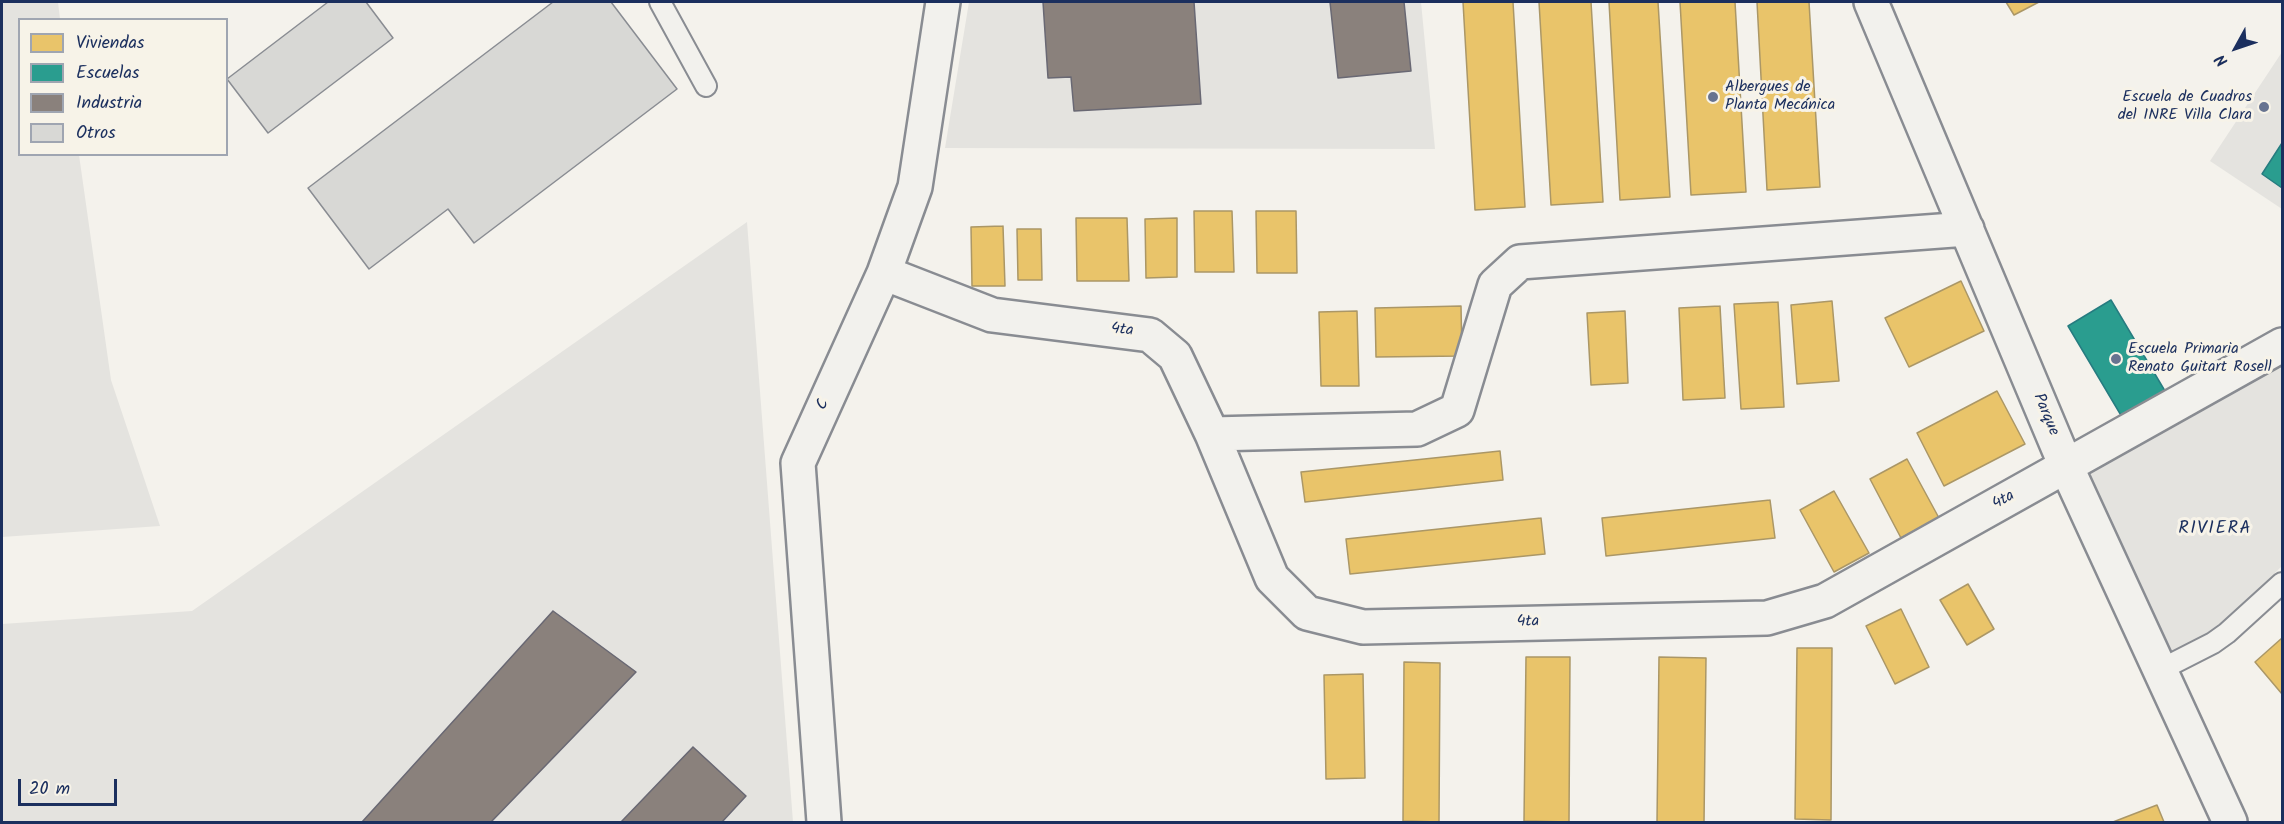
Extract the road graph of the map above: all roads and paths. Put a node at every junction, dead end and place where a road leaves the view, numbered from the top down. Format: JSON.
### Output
{"nodes":[{"id":1,"x":660,"y":2,"type":"edge"},
{"id":2,"x":943,"y":2,"type":"edge"},
{"id":3,"x":1871,"y":2,"type":"edge"},
{"id":4,"x":706,"y":86,"type":"dead end"},
{"id":5,"x":1967,"y":229,"type":"junction"},
{"id":6,"x":884,"y":273,"type":"junction"},
{"id":7,"x":2283,"y":345,"type":"edge"},
{"id":8,"x":1212,"y":434,"type":"junction"},
{"id":9,"x":2066,"y":466,"type":"junction"},
{"id":10,"x":2283,"y":583,"type":"edge"},
{"id":11,"x":2160,"y":670,"type":"junction"},
{"id":12,"x":824,"y":822,"type":"edge"},
{"id":13,"x":2230,"y":822,"type":"edge"}],
"edges":[{"from":1,"to":4,"type":"lane"},
{"from":2,"to":6,"type":"street","name":"C"},
{"from":3,"to":5,"type":"street","name":"Parque"},
{"from":5,"to":8,"type":"street"},
{"from":5,"to":9,"type":"street","name":"Parque"},
{"from":6,"to":8,"type":"street","name":"4ta"},
{"from":6,"to":12,"type":"street","name":"C"},
{"from":7,"to":9,"type":"street","name":"4ta"},
{"from":8,"to":9,"type":"street","name":"4ta"},
{"from":9,"to":11,"type":"street","name":"Parque"},
{"from":10,"to":11,"type":"lane"},
{"from":11,"to":13,"type":"street","name":"Parque"}]}
